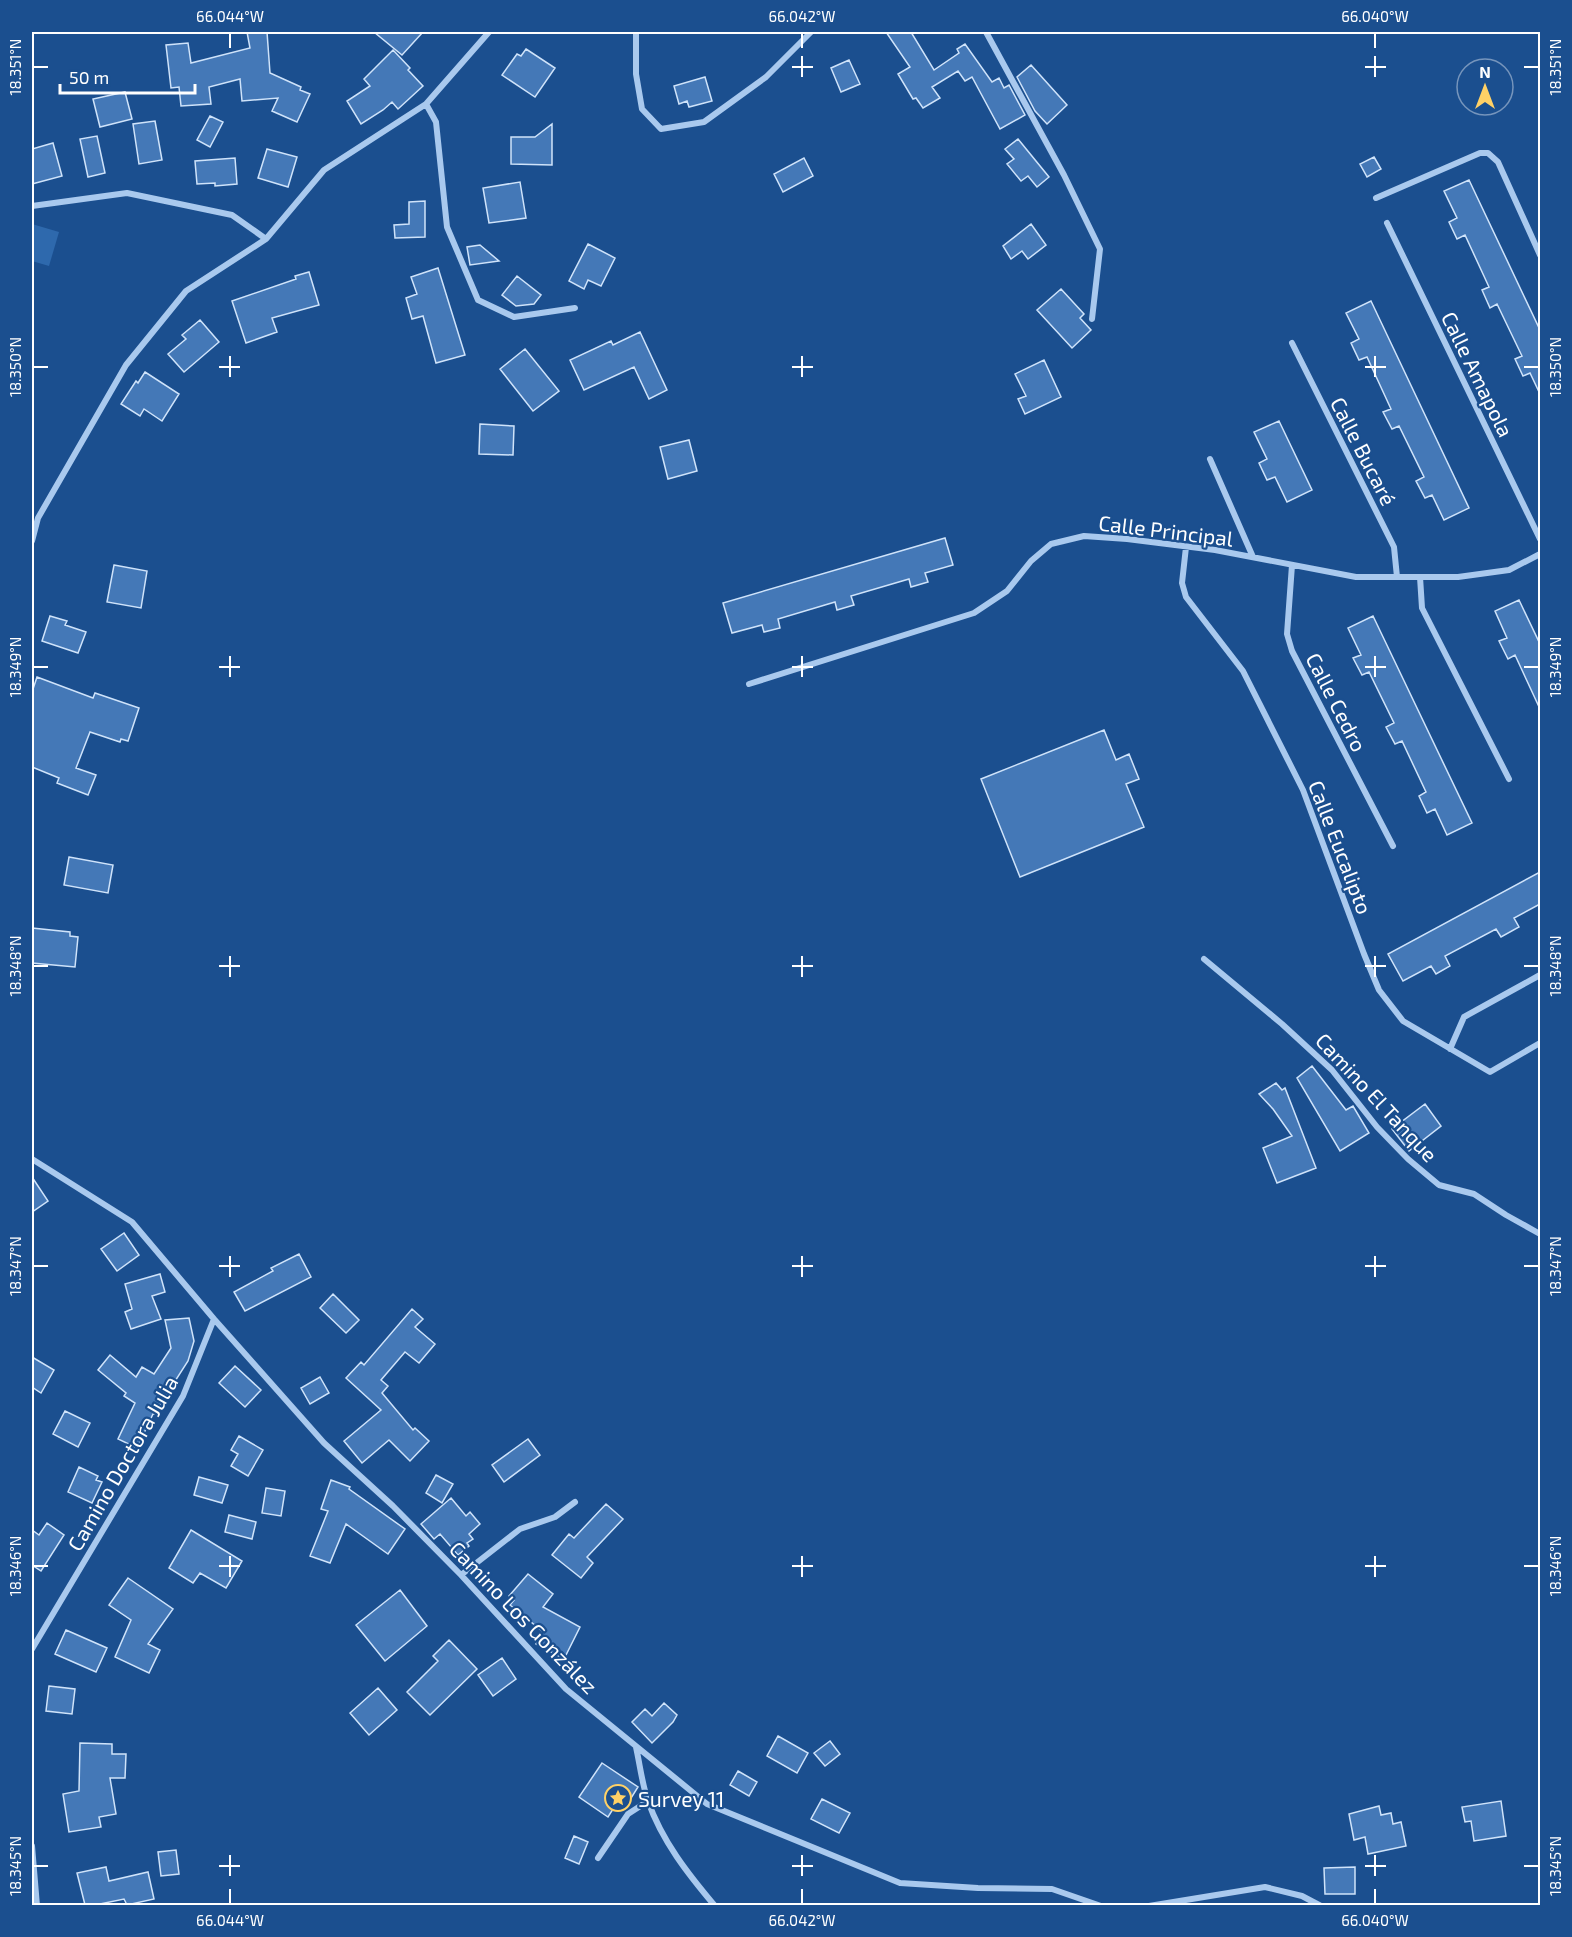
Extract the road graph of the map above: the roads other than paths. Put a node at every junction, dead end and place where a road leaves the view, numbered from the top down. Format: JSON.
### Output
{"nodes":[{"id":1,"x":489,"y":32,"type":"edge"},
{"id":2,"x":636,"y":32,"type":"edge"},
{"id":3,"x":811,"y":32,"type":"edge"},
{"id":4,"x":986,"y":32,"type":"edge"},
{"id":5,"x":426,"y":104,"type":"junction"},
{"id":6,"x":1376,"y":198,"type":"dead end"},
{"id":7,"x":32,"y":206,"type":"edge"},
{"id":8,"x":1387,"y":223,"type":"dead end"},
{"id":9,"x":266,"y":239,"type":"junction"},
{"id":10,"x":1540,"y":255,"type":"edge"},
{"id":11,"x":575,"y":308,"type":"dead end"},
{"id":12,"x":1092,"y":319,"type":"dead end"},
{"id":13,"x":1292,"y":343,"type":"dead end"},
{"id":14,"x":1210,"y":459,"type":"dead end"},
{"id":15,"x":1540,"y":539,"type":"edge"},
{"id":16,"x":32,"y":541,"type":"edge"},
{"id":17,"x":1186,"y":547,"type":"junction"},
{"id":18,"x":1540,"y":554,"type":"edge"},
{"id":19,"x":1253,"y":557,"type":"junction"},
{"id":20,"x":1292,"y":565,"type":"junction"},
{"id":21,"x":1397,"y":577,"type":"junction"},
{"id":22,"x":1419,"y":577,"type":"junction"},
{"id":23,"x":749,"y":684,"type":"dead end"},
{"id":24,"x":1509,"y":779,"type":"dead end"},
{"id":25,"x":1393,"y":846,"type":"dead end"},
{"id":26,"x":1204,"y":959,"type":"dead end"},
{"id":27,"x":1540,"y":975,"type":"edge"},
{"id":28,"x":1540,"y":1043,"type":"edge"},
{"id":29,"x":1450,"y":1049,"type":"junction"},
{"id":30,"x":32,"y":1159,"type":"edge"},
{"id":31,"x":1540,"y":1234,"type":"edge"},
{"id":32,"x":214,"y":1319,"type":"junction"},
{"id":33,"x":575,"y":1502,"type":"dead end"},
{"id":34,"x":461,"y":1575,"type":"junction"},
{"id":35,"x":32,"y":1649,"type":"edge"},
{"id":36,"x":636,"y":1746,"type":"junction"},
{"id":37,"x":648,"y":1801,"type":"junction"},
{"id":38,"x":32,"y":1846,"type":"edge"},
{"id":39,"x":598,"y":1858,"type":"dead end"},
{"id":40,"x":37,"y":1905,"type":"edge"},
{"id":41,"x":715,"y":1905,"type":"edge"},
{"id":42,"x":1101,"y":1905,"type":"edge"},
{"id":43,"x":1149,"y":1905,"type":"edge"},
{"id":44,"x":1321,"y":1905,"type":"edge"}],
"edges":[{"from":1,"to":5,"type":"street"},
{"from":2,"to":3,"type":"street"},
{"from":4,"to":12,"type":"street"},
{"from":5,"to":9,"type":"street"},
{"from":5,"to":11,"type":"street"},
{"from":6,"to":10,"type":"street"},
{"from":7,"to":9,"type":"street"},
{"from":8,"to":15,"type":"street","name":"Calle Amapola"},
{"from":9,"to":16,"type":"street"},
{"from":13,"to":21,"type":"street","name":"Calle Bucaré"},
{"from":14,"to":19,"type":"street"},
{"from":17,"to":19,"type":"street","name":"Calle Principal"},
{"from":17,"to":23,"type":"street","name":"Calle Principal"},
{"from":17,"to":29,"type":"street","name":"Calle Eucalipto"},
{"from":18,"to":22,"type":"street","name":"Calle Principal"},
{"from":19,"to":20,"type":"street","name":"Calle Principal"},
{"from":20,"to":21,"type":"street","name":"Calle Principal"},
{"from":20,"to":25,"type":"street","name":"Calle Cedro"},
{"from":21,"to":22,"type":"street","name":"Calle Principal"},
{"from":22,"to":24,"type":"street"},
{"from":26,"to":31,"type":"street","name":"Camino El Tanque"},
{"from":27,"to":29,"type":"street"},
{"from":28,"to":29,"type":"street","name":"Calle Eucalipto"},
{"from":30,"to":32,"type":"street","name":"Camino Los González"},
{"from":32,"to":34,"type":"street","name":"Camino Los González"},
{"from":32,"to":35,"type":"street","name":"Camino Doctora Julia"},
{"from":33,"to":34,"type":"street"},
{"from":34,"to":36,"type":"street","name":"Camino Los González"},
{"from":36,"to":37,"type":"street"},
{"from":36,"to":42,"type":"street","name":"Camino Los González"},
{"from":37,"to":39,"type":"street"},
{"from":37,"to":41,"type":"street"},
{"from":38,"to":40,"type":"street"},
{"from":43,"to":44,"type":"street"}]}
